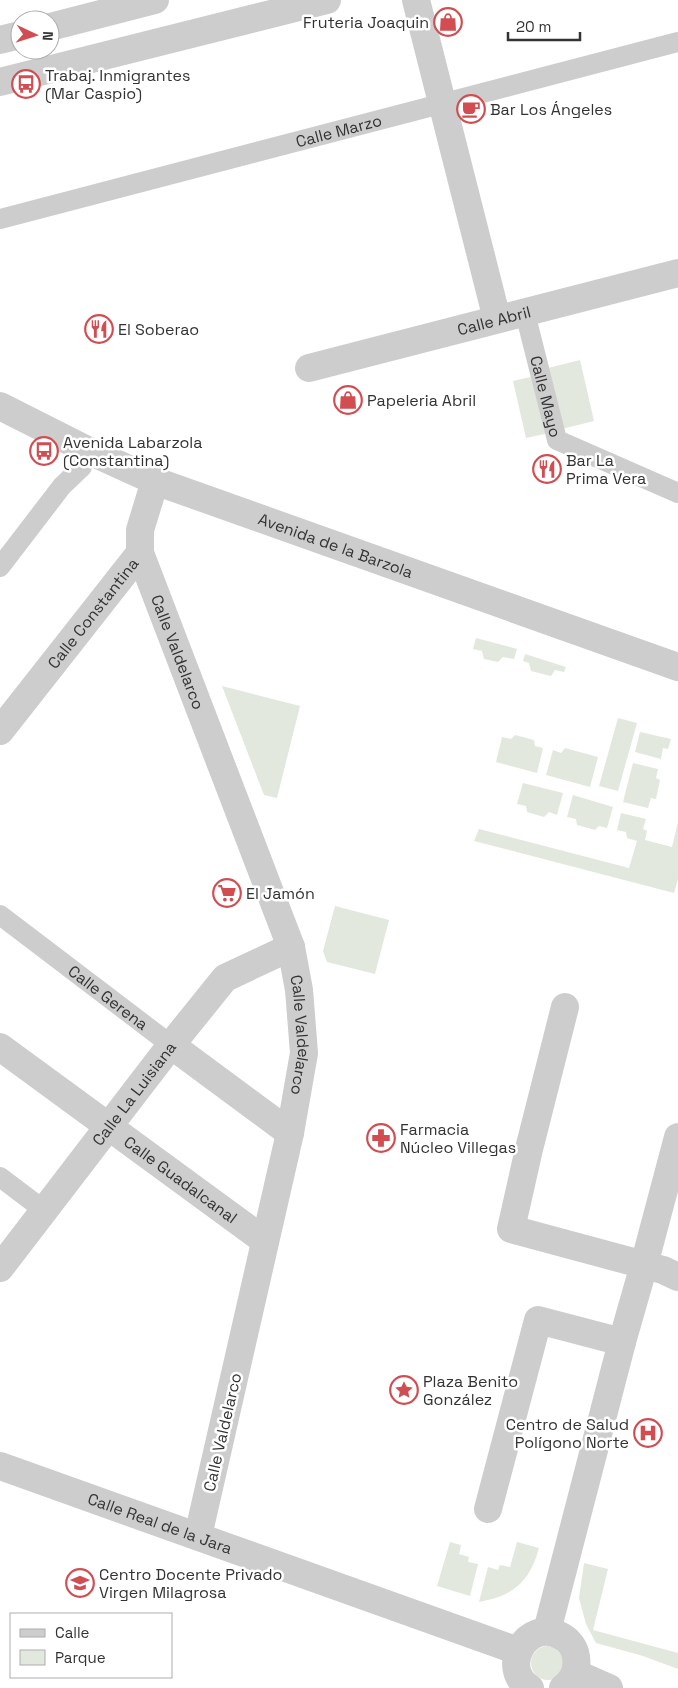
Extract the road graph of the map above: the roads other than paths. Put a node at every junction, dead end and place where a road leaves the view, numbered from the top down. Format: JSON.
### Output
{"nodes":[{"id":1,"x":155,"y":0,"type":"edge"},
{"id":2,"x":327,"y":0,"type":"edge"},
{"id":3,"x":416,"y":0,"type":"edge"},
{"id":4,"x":261,"y":8,"type":"edge"},
{"id":5,"x":60,"y":24,"type":"edge"},
{"id":6,"x":678,"y":42,"type":"edge"},
{"id":7,"x":0,"y":82,"type":"edge"},
{"id":8,"x":442,"y":104,"type":"junction"},
{"id":9,"x":0,"y":219,"type":"edge"},
{"id":10,"x":678,"y":273,"type":"edge"},
{"id":11,"x":525,"y":313,"type":"junction"},
{"id":12,"x":497,"y":319,"type":"junction"},
{"id":13,"x":309,"y":368,"type":"dead end"},
{"id":14,"x":0,"y":406,"type":"edge"},
{"id":15,"x":82,"y":467,"type":"dead end"},
{"id":16,"x":155,"y":481,"type":"junction"},
{"id":17,"x":678,"y":493,"type":"edge"},
{"id":18,"x":140,"y":553,"type":"junction"},
{"id":19,"x":0,"y":567,"type":"edge"},
{"id":20,"x":678,"y":667,"type":"edge"},
{"id":21,"x":0,"y":731,"type":"edge"},
{"id":22,"x":0,"y":915,"type":"edge"},
{"id":23,"x":291,"y":947,"type":"junction"},
{"id":24,"x":565,"y":1007,"type":"dead end"},
{"id":25,"x":171,"y":1045,"type":"junction"},
{"id":26,"x":0,"y":1047,"type":"edge"},
{"id":27,"x":108,"y":1127,"type":"junction"},
{"id":28,"x":290,"y":1133,"type":"junction"},
{"id":29,"x":678,"y":1137,"type":"edge"},
{"id":30,"x":0,"y":1177,"type":"edge"},
{"id":31,"x":45,"y":1211,"type":"junction"},
{"id":32,"x":265,"y":1241,"type":"junction"},
{"id":33,"x":0,"y":1268,"type":"edge"},
{"id":34,"x":662,"y":1270,"type":"edge"},
{"id":35,"x":622,"y":1342,"type":"junction"},
{"id":36,"x":0,"y":1466,"type":"edge"},
{"id":37,"x":488,"y":1509,"type":"dead end"},
{"id":38,"x":198,"y":1536,"type":"junction"},
{"id":39,"x":547,"y":1631,"type":"junction"},
{"id":40,"x":518,"y":1651,"type":"junction"},
{"id":41,"x":569,"y":1681,"type":"edge"},
{"id":42,"x":530,"y":1688,"type":"edge"},
{"id":43,"x":609,"y":1688,"type":"edge"}],
"edges":[{"from":1,"to":5,"type":"street"},
{"from":2,"to":4,"type":"street"},
{"from":3,"to":8,"type":"street"},
{"from":4,"to":7,"type":"street"},
{"from":6,"to":8,"type":"street","name":"Calle Marzo"},
{"from":8,"to":9,"type":"street","name":"Calle Marzo"},
{"from":8,"to":12,"type":"street"},
{"from":10,"to":11,"type":"street","name":"Calle Abril"},
{"from":11,"to":12,"type":"street","name":"Calle Abril"},
{"from":11,"to":17,"type":"street","name":"Calle Mayo"},
{"from":12,"to":13,"type":"street","name":"Calle Abril"},
{"from":14,"to":16,"type":"street","name":"Avenida de la Barzola"},
{"from":15,"to":19,"type":"street"},
{"from":16,"to":18,"type":"street","name":"Calle Constantina"},
{"from":16,"to":20,"type":"street","name":"Avenida de la Barzola"},
{"from":18,"to":21,"type":"street","name":"Calle Constantina"},
{"from":18,"to":23,"type":"street","name":"Calle Valdelarco"},
{"from":22,"to":25,"type":"street","name":"Calle Gerena"},
{"from":23,"to":25,"type":"street","name":"Calle La Luisiana"},
{"from":23,"to":28,"type":"street","name":"Calle Valdelarco"},
{"from":24,"to":34,"type":"street"},
{"from":25,"to":27,"type":"street","name":"Calle La Luisiana"},
{"from":25,"to":28,"type":"street","name":"Calle Gerena"},
{"from":26,"to":27,"type":"street","name":"Calle Guadalcanal"},
{"from":27,"to":31,"type":"street","name":"Calle La Luisiana"},
{"from":27,"to":32,"type":"street","name":"Calle Guadalcanal"},
{"from":28,"to":32,"type":"street","name":"Calle Valdelarco"},
{"from":29,"to":34,"type":"street"},
{"from":30,"to":31,"type":"street"},
{"from":31,"to":33,"type":"street","name":"Calle La Luisiana"},
{"from":32,"to":38,"type":"street","name":"Calle Valdelarco"},
{"from":34,"to":35,"type":"street"},
{"from":35,"to":37,"type":"street"},
{"from":35,"to":39,"type":"street"},
{"from":36,"to":38,"type":"street","name":"Calle Real de la Jara"},
{"from":38,"to":40,"type":"street","name":"Calle Real de la Jara"},
{"from":39,"to":40,"type":"street"},
{"from":39,"to":41,"type":"street"},
{"from":40,"to":42,"type":"street"},
{"from":41,"to":43,"type":"street"}]}
